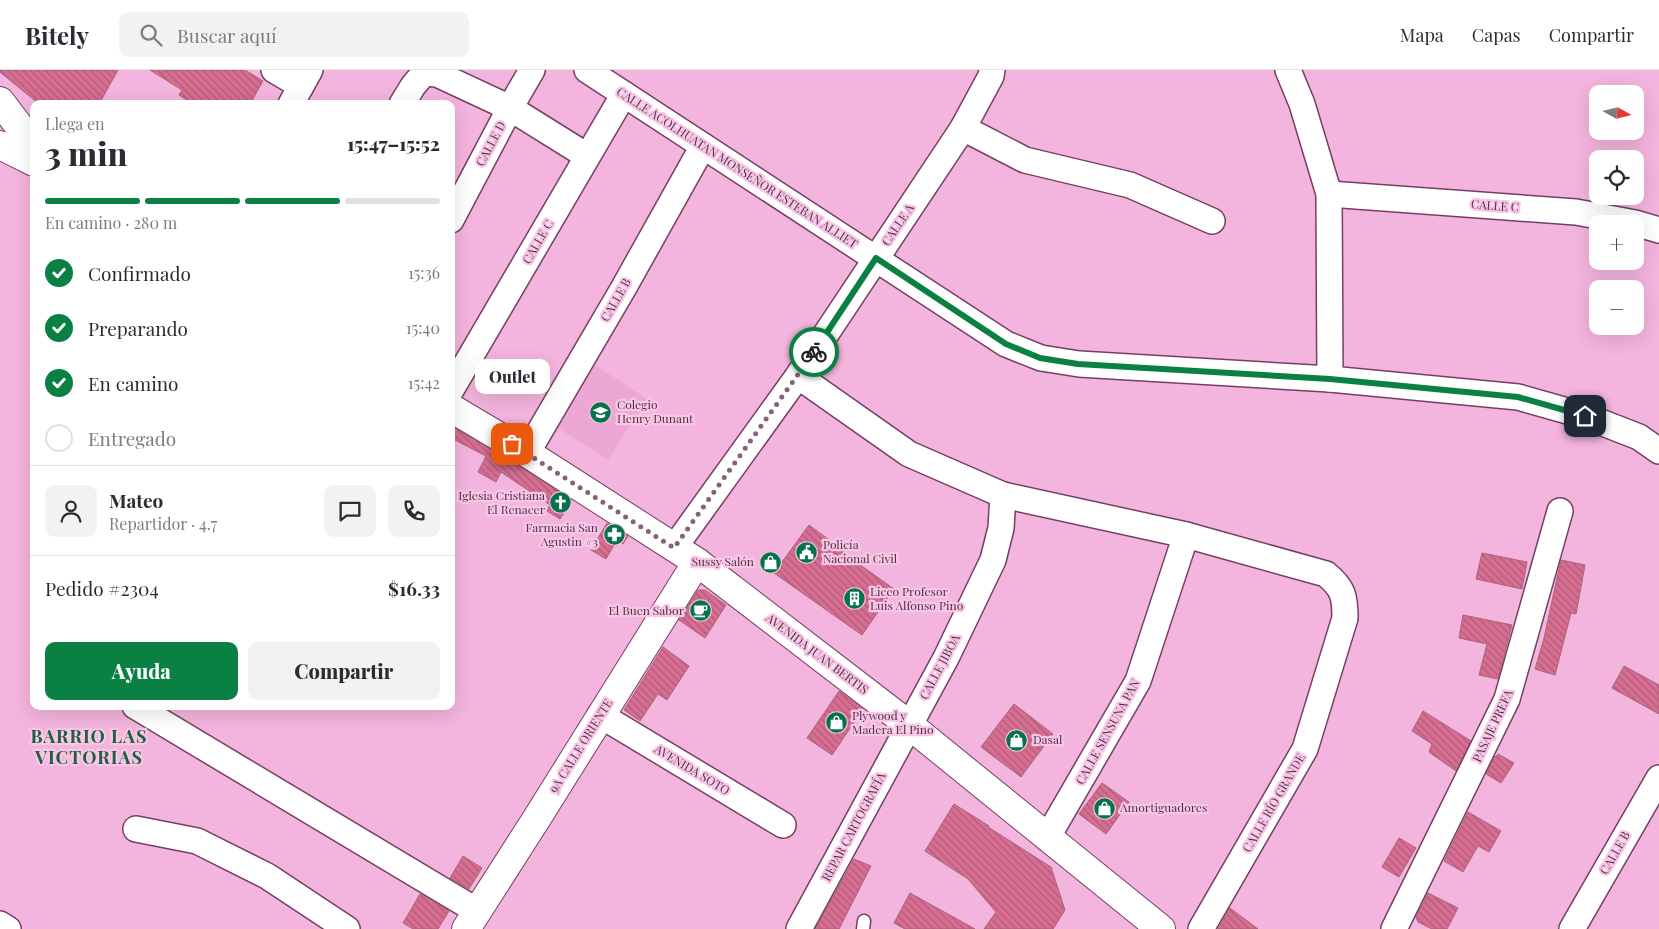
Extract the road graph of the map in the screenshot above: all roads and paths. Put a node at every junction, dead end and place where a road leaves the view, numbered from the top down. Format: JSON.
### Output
{"nodes":[{"id":1,"x":274,"y":70,"type":"edge"},
{"id":2,"x":532,"y":70,"type":"edge"},
{"id":3,"x":587,"y":70,"type":"edge"},
{"id":4,"x":992,"y":70,"type":"edge"},
{"id":5,"x":1288,"y":70,"type":"edge"},
{"id":6,"x":301,"y":87,"type":"edge"},
{"id":7,"x":624,"y":94,"type":"junction"},
{"id":8,"x":404,"y":100,"type":"edge"},
{"id":9,"x":0,"y":101,"type":"edge"},
{"id":10,"x":510,"y":108,"type":"junction"},
{"id":11,"x":963,"y":128,"type":"junction"},
{"id":12,"x":0,"y":129,"type":"edge"},
{"id":13,"x":30,"y":141,"type":"edge"},
{"id":14,"x":0,"y":145,"type":"edge"},
{"id":15,"x":703,"y":146,"type":"junction"},
{"id":16,"x":30,"y":153,"type":"edge"},
{"id":17,"x":587,"y":156,"type":"junction"},
{"id":18,"x":30,"y":160,"type":"edge"},
{"id":19,"x":1329,"y":194,"type":"junction"},
{"id":20,"x":455,"y":212,"type":"edge"},
{"id":21,"x":1212,"y":221,"type":"dead end"},
{"id":22,"x":1659,"y":230,"type":"edge"},
{"id":23,"x":876,"y":258,"type":"junction"},
{"id":24,"x":798,"y":376,"type":"junction"},
{"id":25,"x":1330,"y":379,"type":"junction"},
{"id":26,"x":455,"y":383,"type":"edge"},
{"id":27,"x":455,"y":410,"type":"edge"},
{"id":28,"x":1659,"y":451,"type":"edge"},
{"id":29,"x":527,"y":453,"type":"junction"},
{"id":30,"x":1003,"y":495,"type":"junction"},
{"id":31,"x":1560,"y":510,"type":"dead end"},
{"id":32,"x":1186,"y":535,"type":"junction"},
{"id":33,"x":674,"y":548,"type":"junction"},
{"id":34,"x":697,"y":562,"type":"junction"},
{"id":35,"x":141,"y":710,"type":"edge"},
{"id":36,"x":600,"y":715,"type":"junction"},
{"id":37,"x":908,"y":724,"type":"junction"},
{"id":38,"x":1659,"y":778,"type":"edge"},
{"id":39,"x":783,"y":825,"type":"dead end"},
{"id":40,"x":136,"y":829,"type":"dead end"},
{"id":41,"x":1047,"y":838,"type":"junction"},
{"id":42,"x":471,"y":920,"type":"edge"},
{"id":43,"x":0,"y":924,"type":"edge"},
{"id":44,"x":8,"y":929,"type":"edge"},
{"id":45,"x":347,"y":929,"type":"edge"},
{"id":46,"x":799,"y":929,"type":"edge"},
{"id":47,"x":1161,"y":929,"type":"edge"},
{"id":48,"x":1201,"y":929,"type":"edge"},
{"id":49,"x":1394,"y":929,"type":"edge"},
{"id":50,"x":1572,"y":929,"type":"edge"}],
"edges":[{"from":1,"to":6,"type":"street"},
{"from":2,"to":10,"type":"street","name":"CALLE D"},
{"from":3,"to":7,"type":"street","name":"CALLE ACOLHUATAN MONSEÑOR ESTEBAN ALLIET"},
{"from":4,"to":11,"type":"street","name":"CALLE A"},
{"from":5,"to":19,"type":"street"},
{"from":7,"to":15,"type":"street","name":"CALLE ACOLHUATAN MONSEÑOR ESTEBAN ALLIET"},
{"from":7,"to":17,"type":"street","name":"CALLE C"},
{"from":8,"to":10,"type":"street"},
{"from":9,"to":13,"type":"main road"},
{"from":10,"to":17,"type":"street"},
{"from":10,"to":20,"type":"street","name":"CALLE D"},
{"from":11,"to":21,"type":"street"},
{"from":11,"to":23,"type":"street","name":"CALLE A"},
{"from":12,"to":16,"type":"main road"},
{"from":14,"to":18,"type":"main road"},
{"from":15,"to":23,"type":"street","name":"CALLE ACOLHUATAN MONSEÑOR ESTEBAN ALLIET"},
{"from":15,"to":29,"type":"street","name":"CALLE B"},
{"from":17,"to":26,"type":"street","name":"CALLE C"},
{"from":19,"to":22,"type":"street","name":"CALLE C"},
{"from":19,"to":25,"type":"street"},
{"from":23,"to":24,"type":"street","name":"CALLE A"},
{"from":23,"to":25,"type":"street","name":"CALLE ACOLHUATAN MONSEÑOR ESTEBAN ALLIET"},
{"from":24,"to":30,"type":"street"},
{"from":24,"to":33,"type":"street","name":"CALLE A"},
{"from":25,"to":28,"type":"street","name":"CALLE ACOLHUATAN MONSEÑOR ESTEBAN ALLIET"},
{"from":27,"to":29,"type":"main road","name":"AVENIDA JUAN BERTIS"},
{"from":29,"to":33,"type":"main road","name":"AVENIDA JUAN BERTIS"},
{"from":30,"to":32,"type":"street"},
{"from":30,"to":37,"type":"street","name":"CALLE JIBOA"},
{"from":31,"to":49,"type":"street","name":"PASAJE PREFA"},
{"from":32,"to":41,"type":"street","name":"CALLE SENSUNA PAN"},
{"from":32,"to":48,"type":"street","name":"CALLE RÍO GRANDE"},
{"from":33,"to":34,"type":"main road","name":"AVENIDA JUAN BERTIS"},
{"from":34,"to":36,"type":"main road","name":"9A CALLE ORIENTE"},
{"from":34,"to":37,"type":"main road","name":"AVENIDA JUAN BERTIS"},
{"from":35,"to":42,"type":"street"},
{"from":36,"to":39,"type":"street","name":"AVENIDA SOTO"},
{"from":36,"to":42,"type":"main road","name":"9A CALLE ORIENTE"},
{"from":37,"to":41,"type":"main road","name":"AVENIDA JUAN BERTIS"},
{"from":37,"to":46,"type":"street","name":"REPAR CARTOGRAFÍA"},
{"from":38,"to":50,"type":"street","name":"CALLE B"},
{"from":40,"to":45,"type":"street"},
{"from":41,"to":47,"type":"main road","name":"AVENIDA JUAN BERTIS"},
{"from":43,"to":44,"type":"street"}]}
